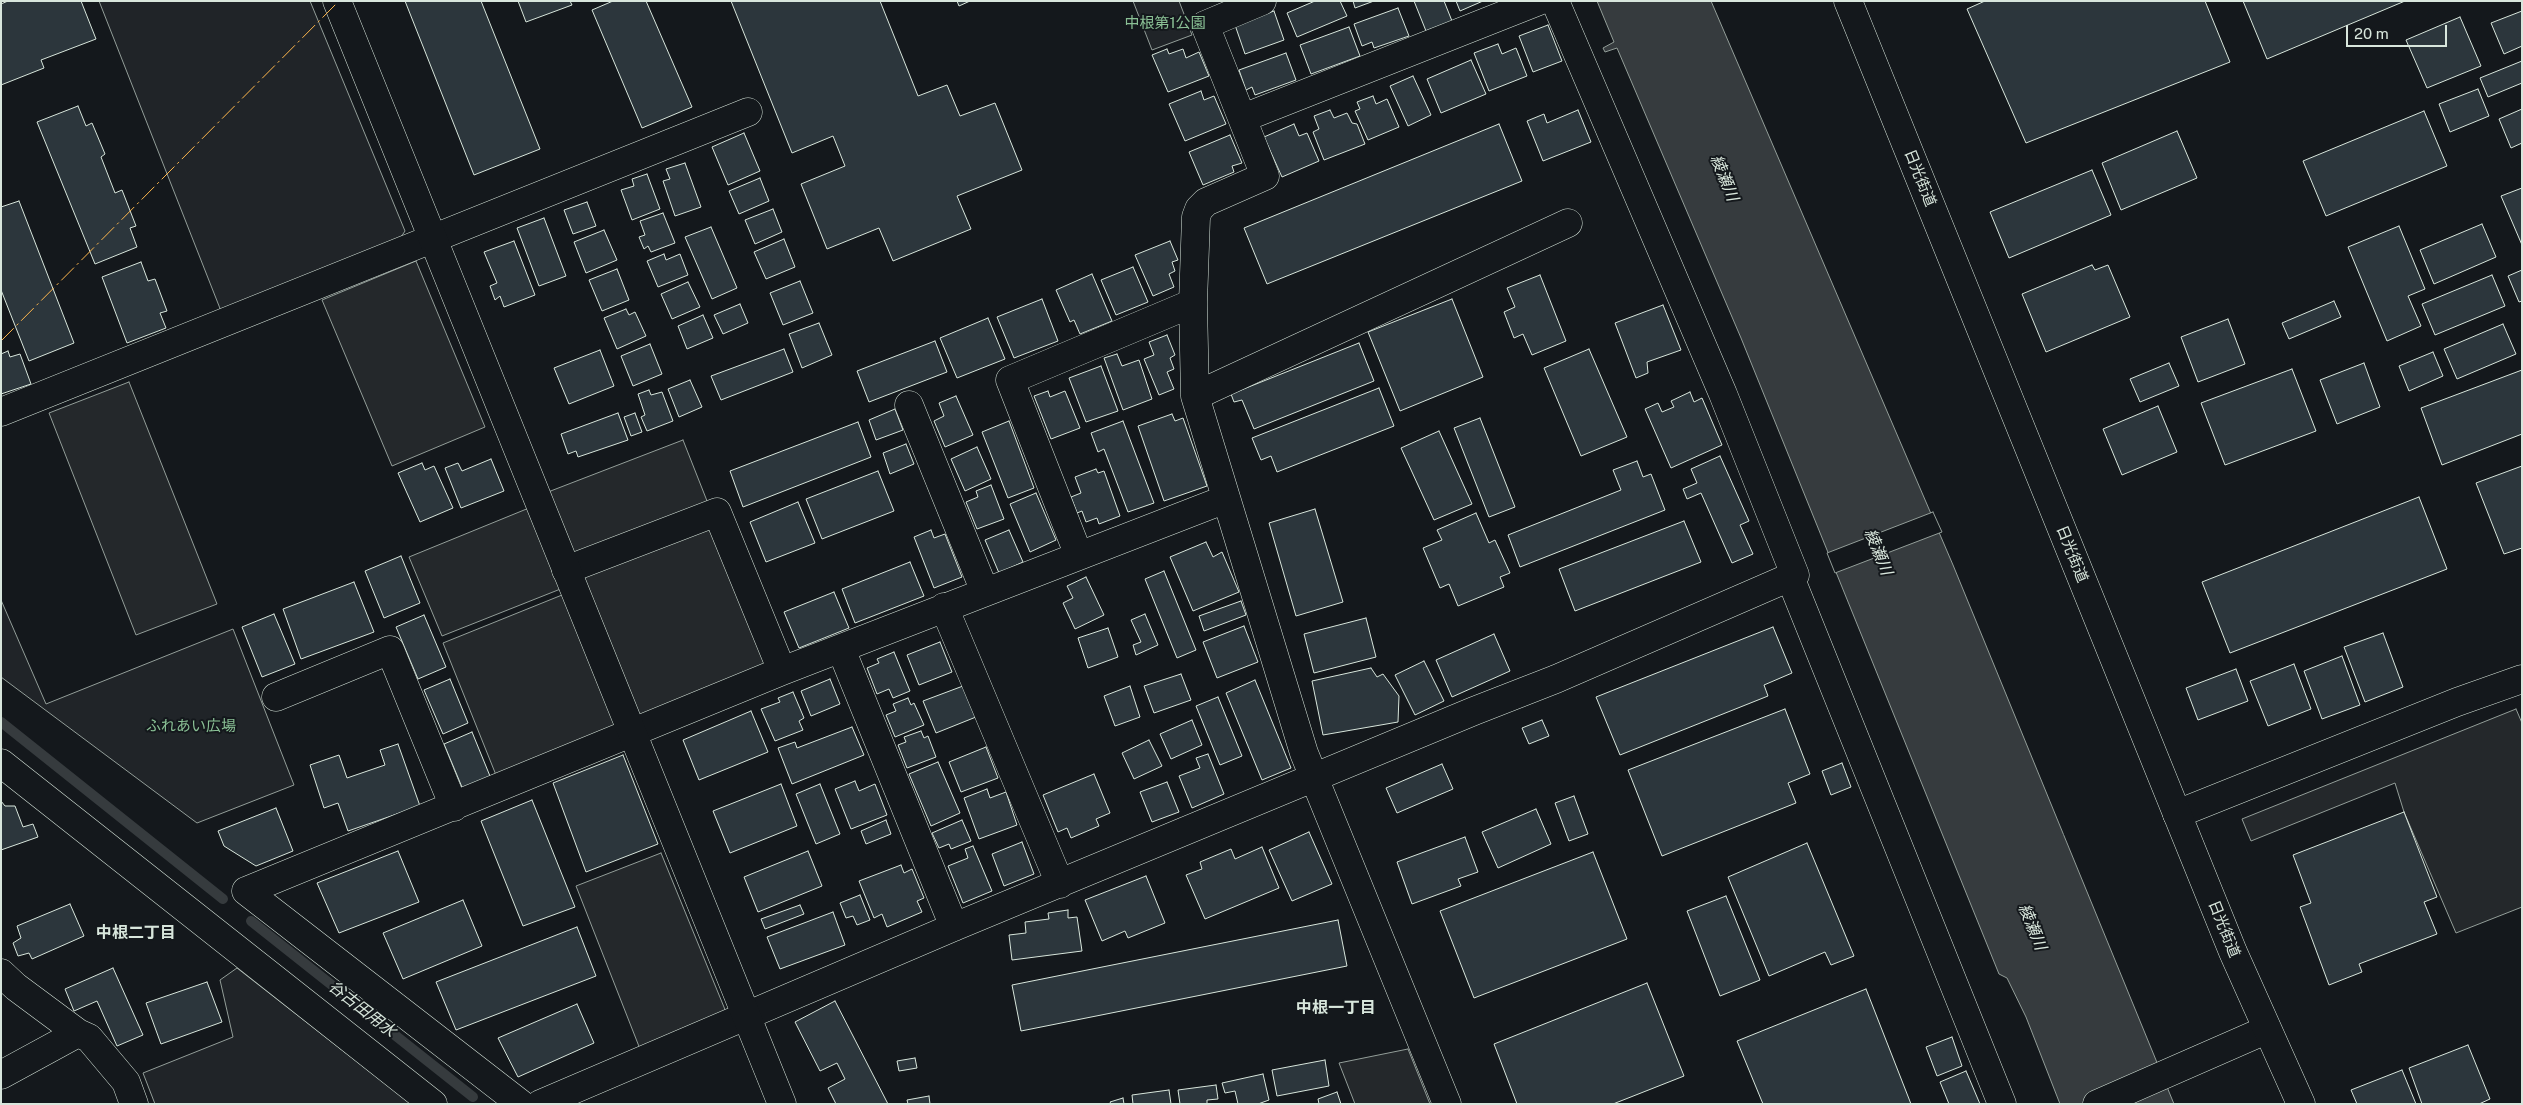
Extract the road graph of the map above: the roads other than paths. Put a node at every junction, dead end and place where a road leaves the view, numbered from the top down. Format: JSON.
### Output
{"nodes":[{"id":1,"x":337,"y":1,"type":"edge"},
{"id":2,"x":1262,"y":1,"type":"edge"},
{"id":3,"x":1539,"y":1,"type":"edge"},
{"id":4,"x":1556,"y":1,"type":"edge"},
{"id":5,"x":1848,"y":1,"type":"edge"},
{"id":6,"x":748,"y":112,"type":"dead end"},
{"id":7,"x":1243,"y":118,"type":"junction"},
{"id":8,"x":1568,"y":223,"type":"dead end"},
{"id":9,"x":432,"y":239,"type":"junction"},
{"id":10,"x":1192,"y":303,"type":"junction"},
{"id":11,"x":1195,"y":396,"type":"junction"},
{"id":12,"x":909,"y":405,"type":"dead end"},
{"id":13,"x":1,"y":412,"type":"edge"},
{"id":14,"x":1226,"y":499,"type":"junction"},
{"id":15,"x":1079,"y":556,"type":"junction"},
{"id":16,"x":566,"y":570,"type":"junction"},
{"id":17,"x":1790,"y":577,"type":"junction"},
{"id":18,"x":985,"y":592,"type":"junction"},
{"id":19,"x":944,"y":608,"type":"junction"},
{"id":20,"x":842,"y":649,"type":"junction"},
{"id":21,"x":782,"y":672,"type":"junction"},
{"id":22,"x":2522,"y":679,"type":"edge"},
{"id":23,"x":276,"y":698,"type":"dead end"},
{"id":24,"x":632,"y":734,"type":"junction"},
{"id":25,"x":1,"y":763,"type":"edge"},
{"id":26,"x":1314,"y":777,"type":"junction"},
{"id":27,"x":454,"y":806,"type":"junction"},
{"id":28,"x":2177,"y":814,"type":"junction"},
{"id":29,"x":1060,"y":884,"type":"junction"},
{"id":30,"x":954,"y":927,"type":"junction"},
{"id":31,"x":1,"y":972,"type":"edge"},
{"id":32,"x":747,"y":1017,"type":"junction"},
{"id":33,"x":2266,"y":1030,"type":"junction"},
{"id":34,"x":78,"y":1033,"type":"junction"},
{"id":35,"x":1,"y":1075,"type":"edge"},
{"id":36,"x":134,"y":1104,"type":"edge"},
{"id":37,"x":433,"y":1104,"type":"edge"},
{"id":38,"x":521,"y":1104,"type":"edge"},
{"id":39,"x":540,"y":1104,"type":"edge"},
{"id":40,"x":782,"y":1104,"type":"edge"},
{"id":41,"x":1447,"y":1104,"type":"edge"},
{"id":42,"x":2002,"y":1104,"type":"edge"},
{"id":43,"x":2097,"y":1104,"type":"edge"},
{"id":44,"x":2300,"y":1104,"type":"edge"}],
"edges":[{"from":1,"to":9,"type":"street"},
{"from":2,"to":7,"type":"street"},
{"from":3,"to":7,"type":"street"},
{"from":4,"to":17,"type":"street"},
{"from":5,"to":28,"type":"street","name":"日光街道"},
{"from":6,"to":9,"type":"street"},
{"from":7,"to":10,"type":"street"},
{"from":8,"to":11,"type":"street"},
{"from":9,"to":13,"type":"street"},
{"from":9,"to":16,"type":"street"},
{"from":10,"to":11,"type":"street"},
{"from":10,"to":15,"type":"street"},
{"from":11,"to":14,"type":"street"},
{"from":12,"to":18,"type":"street"},
{"from":14,"to":15,"type":"street"},
{"from":14,"to":26,"type":"street"},
{"from":15,"to":18,"type":"street"},
{"from":16,"to":21,"type":"street"},
{"from":16,"to":24,"type":"street"},
{"from":17,"to":26,"type":"street"},
{"from":17,"to":42,"type":"street"},
{"from":18,"to":19,"type":"street"},
{"from":19,"to":20,"type":"street"},
{"from":19,"to":29,"type":"street"},
{"from":20,"to":21,"type":"street"},
{"from":20,"to":30,"type":"street"},
{"from":21,"to":24,"type":"street"},
{"from":22,"to":28,"type":"street"},
{"from":23,"to":27,"type":"street"},
{"from":24,"to":27,"type":"street"},
{"from":24,"to":32,"type":"street"},
{"from":25,"to":37,"type":"street"},
{"from":26,"to":29,"type":"street"},
{"from":26,"to":41,"type":"street"},
{"from":27,"to":38,"type":"street"},
{"from":28,"to":33,"type":"street","name":"日光街道"},
{"from":29,"to":30,"type":"street"},
{"from":30,"to":32,"type":"street"},
{"from":31,"to":34,"type":"street"},
{"from":32,"to":39,"type":"street"},
{"from":32,"to":40,"type":"street"},
{"from":33,"to":43,"type":"street"},
{"from":33,"to":44,"type":"street","name":"日光街道"},
{"from":34,"to":35,"type":"street"},
{"from":34,"to":36,"type":"street"}]}
